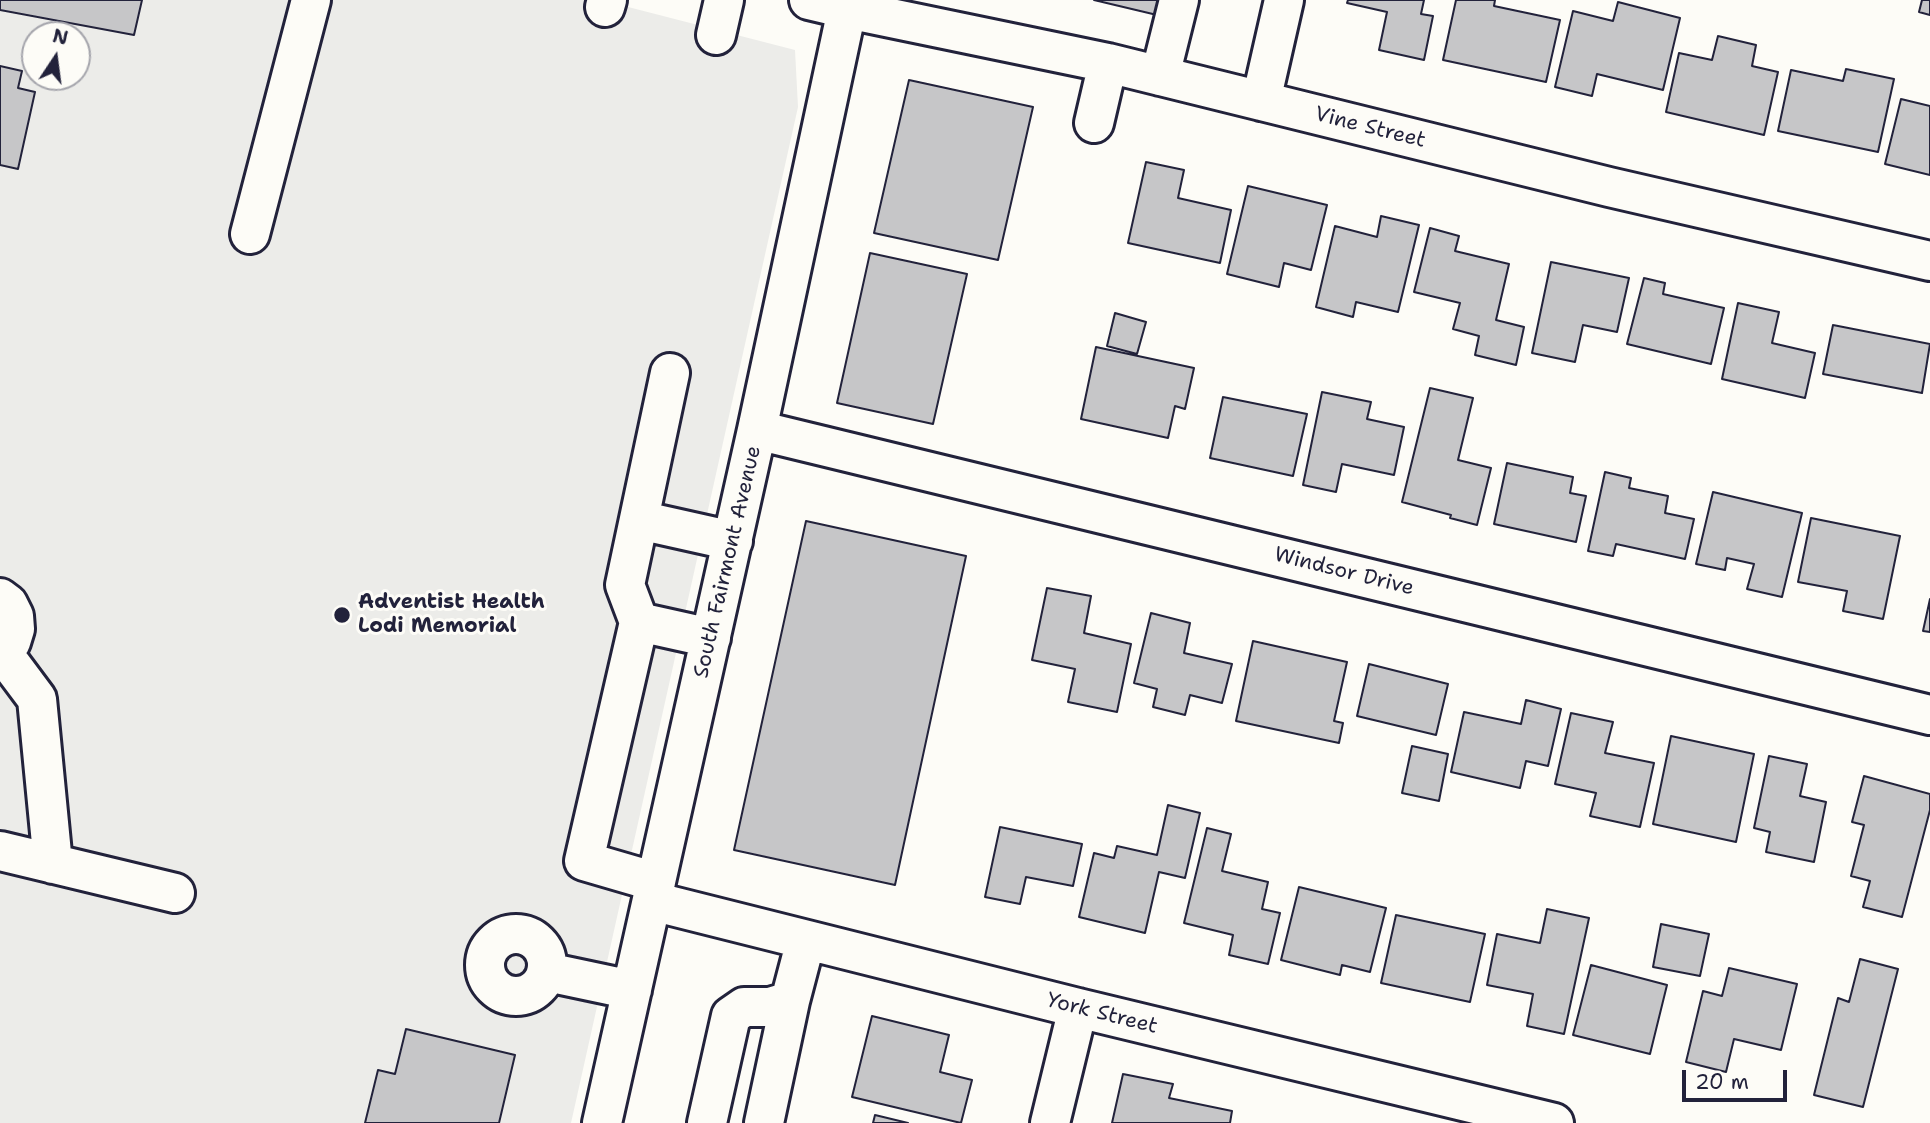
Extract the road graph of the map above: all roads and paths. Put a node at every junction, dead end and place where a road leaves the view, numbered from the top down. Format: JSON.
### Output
{"nodes":[{"id":1,"x":311,"y":0,"type":"edge"},
{"id":2,"x":809,"y":0,"type":"edge"},
{"id":3,"x":1179,"y":0,"type":"edge"},
{"id":4,"x":1284,"y":0,"type":"edge"},
{"id":5,"x":848,"y":5,"type":"edge"},
{"id":6,"x":1108,"y":63,"type":"junction"},
{"id":7,"x":1160,"y":76,"type":"junction"},
{"id":8,"x":1261,"y":101,"type":"junction"},
{"id":9,"x":1094,"y":123,"type":"dead end"},
{"id":10,"x":250,"y":234,"type":"dead end"},
{"id":11,"x":1930,"y":261,"type":"edge"},
{"id":12,"x":670,"y":373,"type":"dead end"},
{"id":13,"x":757,"y":430,"type":"junction"},
{"id":14,"x":639,"y":520,"type":"junction"},
{"id":15,"x":733,"y":541,"type":"junction"},
{"id":16,"x":0,"y":598,"type":"edge"},
{"id":17,"x":639,"y":622,"type":"junction"},
{"id":18,"x":711,"y":638,"type":"junction"},
{"id":19,"x":1,"y":652,"type":"edge"},
{"id":20,"x":1930,"y":715,"type":"edge"},
{"id":21,"x":0,"y":851,"type":"edge"},
{"id":22,"x":53,"y":864,"type":"junction"},
{"id":23,"x":654,"y":892,"type":"junction"},
{"id":24,"x":176,"y":893,"type":"dead end"},
{"id":25,"x":806,"y":940,"type":"junction"},
{"id":26,"x":473,"y":956,"type":"dead end"},
{"id":27,"x":632,"y":990,"type":"junction"},
{"id":28,"x":790,"y":1001,"type":"junction"},
{"id":29,"x":1078,"y":1008,"type":"junction"},
{"id":30,"x":602,"y":1123,"type":"edge"},
{"id":31,"x":707,"y":1123,"type":"edge"},
{"id":32,"x":764,"y":1123,"type":"edge"},
{"id":33,"x":1050,"y":1123,"type":"edge"},
{"id":34,"x":1554,"y":1123,"type":"edge"}],
"edges":[{"from":1,"to":10,"type":"street"},
{"from":2,"to":5,"type":"street","name":"Vine Street"},
{"from":3,"to":7,"type":"street"},
{"from":4,"to":8,"type":"street"},
{"from":5,"to":6,"type":"street","name":"Vine Street"},
{"from":5,"to":13,"type":"street","name":"South Fairmont Avenue"},
{"from":6,"to":7,"type":"street","name":"Vine Street"},
{"from":6,"to":9,"type":"street"},
{"from":7,"to":8,"type":"street","name":"Vine Street"},
{"from":8,"to":11,"type":"street","name":"Vine Street"},
{"from":12,"to":14,"type":"street"},
{"from":13,"to":15,"type":"street","name":"South Fairmont Avenue"},
{"from":13,"to":20,"type":"street","name":"Windsor Drive"},
{"from":14,"to":15,"type":"street"},
{"from":14,"to":17,"type":"street"},
{"from":15,"to":18,"type":"street","name":"South Fairmont Avenue"},
{"from":16,"to":19,"type":"street"},
{"from":17,"to":18,"type":"street"},
{"from":17,"to":23,"type":"street","name":"York Street"},
{"from":18,"to":23,"type":"street","name":"South Fairmont Avenue"},
{"from":19,"to":22,"type":"street"},
{"from":21,"to":22,"type":"street"},
{"from":22,"to":24,"type":"street"},
{"from":23,"to":25,"type":"street","name":"York Street"},
{"from":23,"to":27,"type":"street","name":"South Fairmont Avenue"},
{"from":25,"to":28,"type":"street"},
{"from":25,"to":29,"type":"street","name":"York Street"},
{"from":26,"to":27,"type":"street"},
{"from":27,"to":30,"type":"street","name":"South Fairmont Avenue"},
{"from":28,"to":31,"type":"street"},
{"from":28,"to":32,"type":"street"},
{"from":29,"to":33,"type":"street"},
{"from":29,"to":34,"type":"street","name":"York Street"}]}
